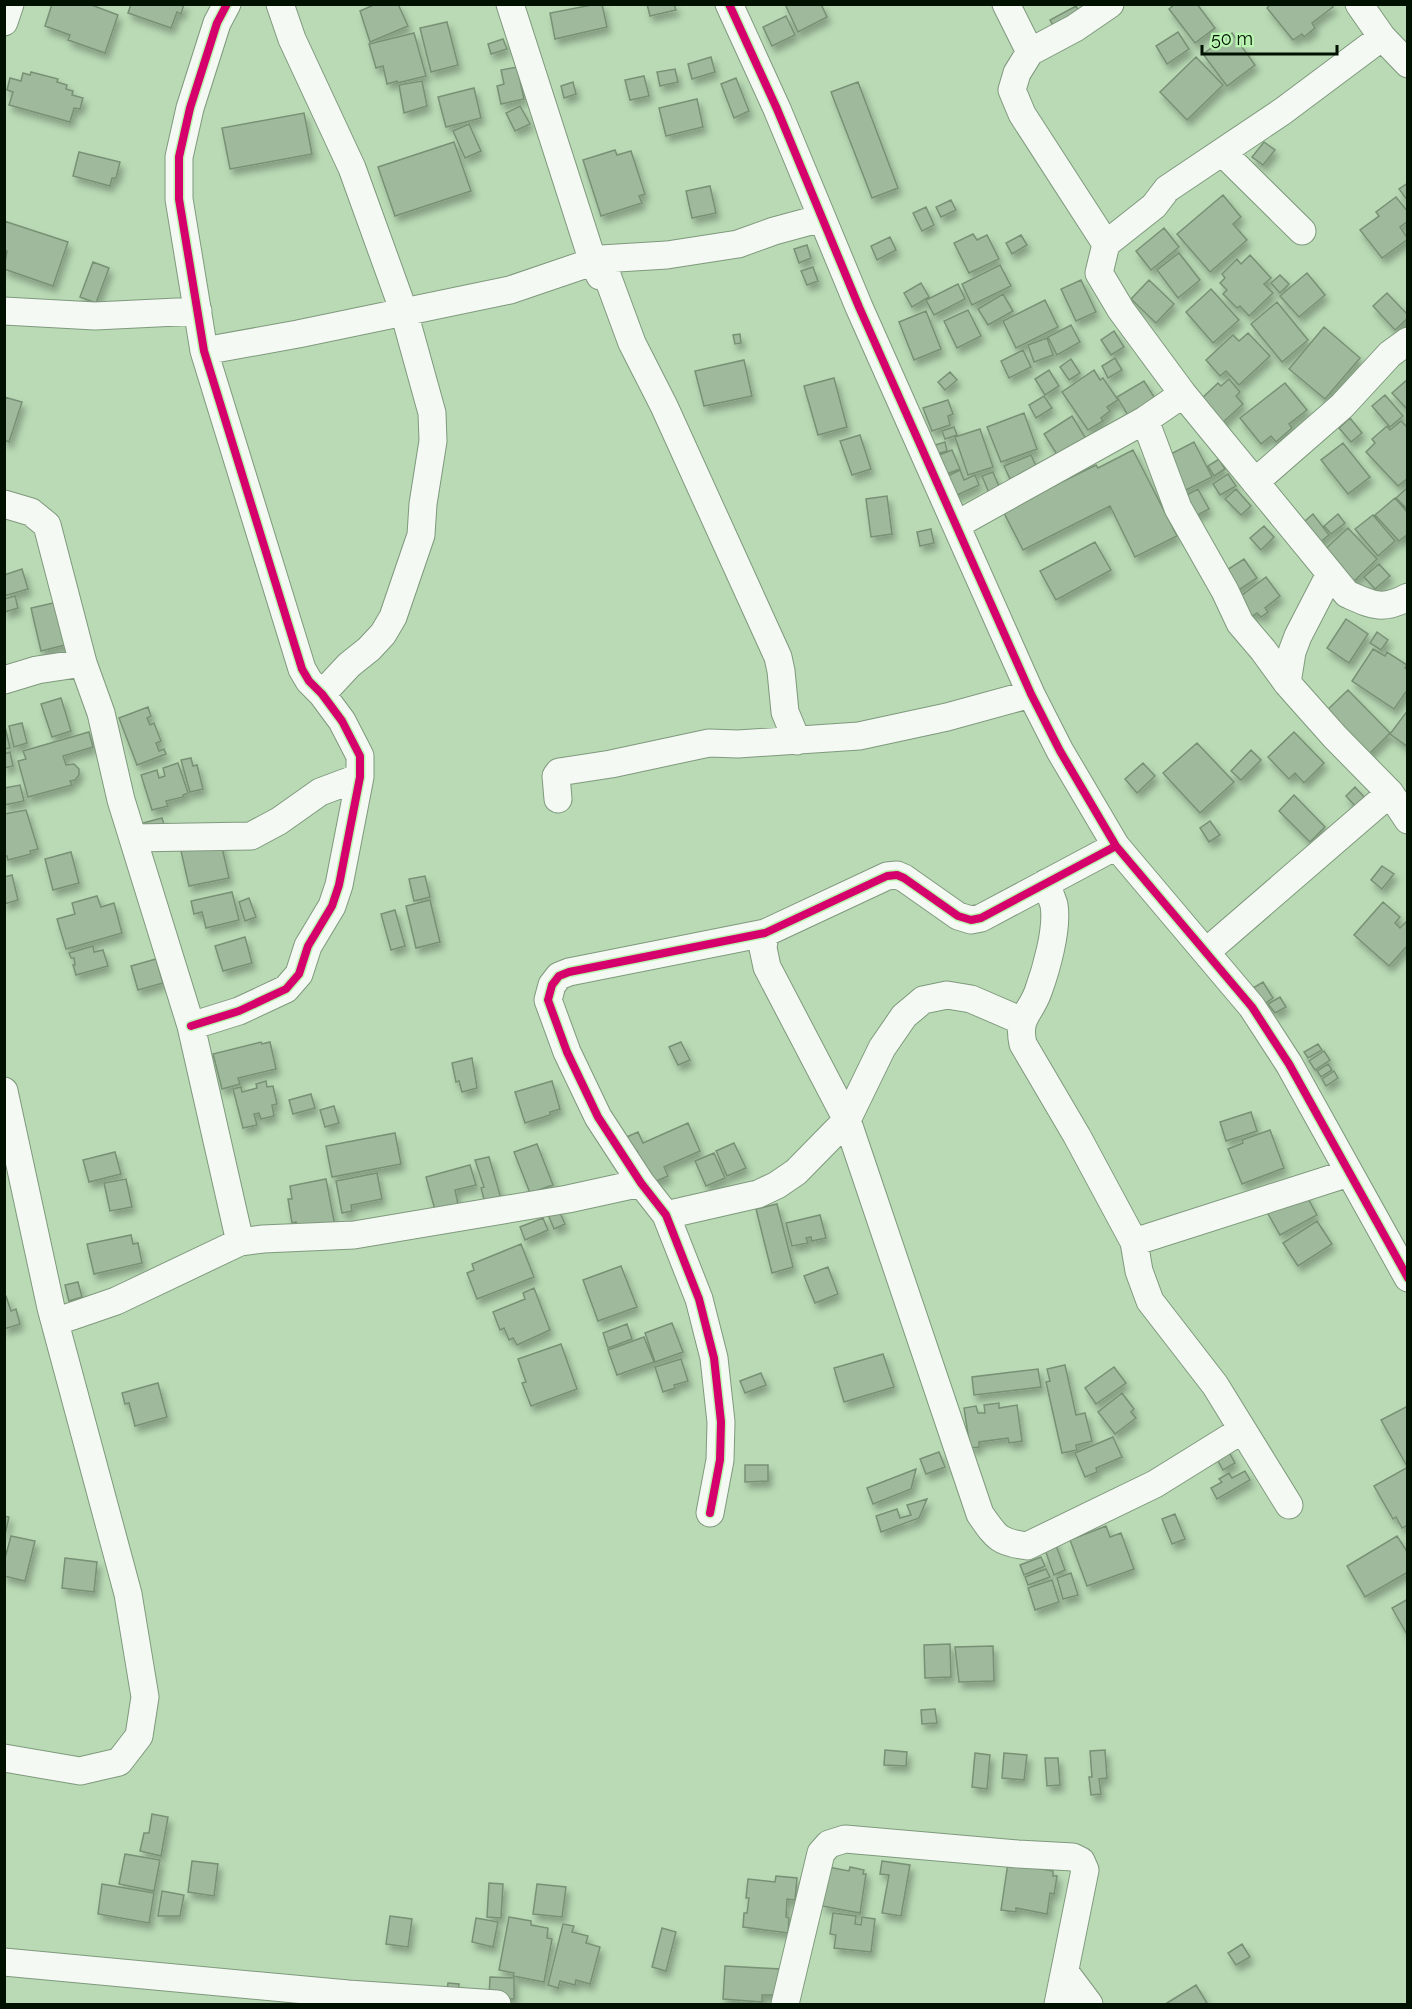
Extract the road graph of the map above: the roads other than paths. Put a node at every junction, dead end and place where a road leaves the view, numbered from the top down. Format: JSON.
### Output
{"nodes":[{"id":1,"x":10,"y":4,"type":"edge"},
{"id":2,"x":227,"y":4,"type":"edge"},
{"id":3,"x":280,"y":4,"type":"edge"},
{"id":4,"x":510,"y":4,"type":"edge"},
{"id":5,"x":729,"y":4,"type":"edge"},
{"id":6,"x":1006,"y":4,"type":"edge"},
{"id":7,"x":1110,"y":4,"type":"edge"},
{"id":8,"x":1359,"y":4,"type":"edge"},
{"id":9,"x":4,"y":22,"type":"edge"},
{"id":10,"x":1382,"y":37,"type":"junction"},
{"id":11,"x":1030,"y":52,"type":"junction"},
{"id":12,"x":1407,"y":64,"type":"edge"},
{"id":13,"x":1222,"y":153,"type":"junction"},
{"id":14,"x":822,"y":218,"type":"junction"},
{"id":15,"x":1302,"y":231,"type":"dead end"},
{"id":16,"x":1106,"y":244,"type":"junction"},
{"id":17,"x":599,"y":268,"type":"junction"},
{"id":18,"x":4,"y":311,"type":"edge"},
{"id":19,"x":198,"y":311,"type":"junction"},
{"id":20,"x":404,"y":312,"type":"junction"},
{"id":21,"x":1407,"y":341,"type":"edge"},
{"id":22,"x":204,"y":351,"type":"junction"},
{"id":23,"x":1183,"y":394,"type":"junction"},
{"id":24,"x":1145,"y":420,"type":"junction"},
{"id":25,"x":1255,"y":482,"type":"junction"},
{"id":26,"x":4,"y":504,"type":"edge"},
{"id":27,"x":956,"y":525,"type":"junction"},
{"id":28,"x":1330,"y":574,"type":"junction"},
{"id":29,"x":1407,"y":597,"type":"edge"},
{"id":30,"x":83,"y":663,"type":"junction"},
{"id":31,"x":4,"y":680,"type":"edge"},
{"id":32,"x":1287,"y":683,"type":"junction"},
{"id":33,"x":322,"y":694,"type":"junction"},
{"id":34,"x":1031,"y":694,"type":"junction"},
{"id":35,"x":797,"y":741,"type":"junction"},
{"id":36,"x":360,"y":777,"type":"junction"},
{"id":37,"x":1389,"y":793,"type":"junction"},
{"id":38,"x":558,"y":799,"type":"dead end"},
{"id":39,"x":1407,"y":820,"type":"edge"},
{"id":40,"x":133,"y":838,"type":"junction"},
{"id":41,"x":1116,"y":846,"type":"junction"},
{"id":42,"x":1046,"y":883,"type":"junction"},
{"id":43,"x":765,"y":933,"type":"junction"},
{"id":44,"x":1206,"y":952,"type":"junction"},
{"id":45,"x":1022,"y":1022,"type":"junction"},
{"id":46,"x":191,"y":1026,"type":"junction"},
{"id":47,"x":4,"y":1091,"type":"edge"},
{"id":48,"x":847,"y":1120,"type":"junction"},
{"id":49,"x":1349,"y":1173,"type":"junction"},
{"id":50,"x":641,"y":1183,"type":"junction"},
{"id":51,"x":666,"y":1215,"type":"junction"},
{"id":52,"x":240,"y":1242,"type":"junction"},
{"id":53,"x":1134,"y":1242,"type":"junction"},
{"id":54,"x":1407,"y":1278,"type":"edge"},
{"id":55,"x":55,"y":1322,"type":"junction"},
{"id":56,"x":1242,"y":1430,"type":"junction"},
{"id":57,"x":1289,"y":1505,"type":"dead end"},
{"id":58,"x":710,"y":1513,"type":"dead end"},
{"id":59,"x":4,"y":1758,"type":"edge"},
{"id":60,"x":4,"y":1962,"type":"edge"},
{"id":61,"x":1065,"y":1972,"type":"junction"},
{"id":62,"x":498,"y":2004,"type":"edge"},
{"id":63,"x":785,"y":2004,"type":"edge"},
{"id":64,"x":1058,"y":2004,"type":"edge"},
{"id":65,"x":1089,"y":2004,"type":"edge"}],
"edges":[{"from":1,"to":9,"type":"street"},
{"from":2,"to":19,"type":"street"},
{"from":3,"to":20,"type":"street"},
{"from":4,"to":17,"type":"street"},
{"from":5,"to":14,"type":"street"},
{"from":6,"to":11,"type":"street"},
{"from":7,"to":11,"type":"street"},
{"from":8,"to":10,"type":"street"},
{"from":10,"to":12,"type":"street"},
{"from":10,"to":13,"type":"street"},
{"from":11,"to":16,"type":"street"},
{"from":13,"to":15,"type":"street"},
{"from":13,"to":16,"type":"street"},
{"from":14,"to":17,"type":"street"},
{"from":14,"to":27,"type":"street"},
{"from":16,"to":23,"type":"street"},
{"from":17,"to":20,"type":"street"},
{"from":17,"to":35,"type":"street"},
{"from":18,"to":19,"type":"street"},
{"from":19,"to":22,"type":"street"},
{"from":20,"to":22,"type":"street"},
{"from":20,"to":33,"type":"street"},
{"from":21,"to":25,"type":"street"},
{"from":22,"to":33,"type":"street"},
{"from":23,"to":24,"type":"street"},
{"from":23,"to":25,"type":"street"},
{"from":24,"to":27,"type":"street"},
{"from":24,"to":32,"type":"street"},
{"from":25,"to":28,"type":"street"},
{"from":26,"to":30,"type":"street"},
{"from":27,"to":34,"type":"street"},
{"from":28,"to":29,"type":"street"},
{"from":28,"to":32,"type":"street"},
{"from":30,"to":31,"type":"street"},
{"from":30,"to":40,"type":"street"},
{"from":32,"to":37,"type":"street"},
{"from":33,"to":36,"type":"street"},
{"from":34,"to":35,"type":"street"},
{"from":34,"to":41,"type":"street"},
{"from":35,"to":38,"type":"street"},
{"from":36,"to":40,"type":"street"},
{"from":36,"to":46,"type":"street"},
{"from":37,"to":39,"type":"street"},
{"from":37,"to":44,"type":"street"},
{"from":40,"to":46,"type":"street"},
{"from":41,"to":42,"type":"street"},
{"from":41,"to":44,"type":"street"},
{"from":42,"to":43,"type":"street"},
{"from":42,"to":45,"type":"street"},
{"from":43,"to":48,"type":"street"},
{"from":43,"to":50,"type":"street"},
{"from":44,"to":49,"type":"street"},
{"from":45,"to":48,"type":"street"},
{"from":45,"to":53,"type":"street"},
{"from":46,"to":52,"type":"street"},
{"from":47,"to":55,"type":"street"},
{"from":48,"to":51,"type":"street"},
{"from":48,"to":56,"type":"street"},
{"from":49,"to":53,"type":"street"},
{"from":49,"to":54,"type":"street"},
{"from":50,"to":51,"type":"street"},
{"from":50,"to":52,"type":"street"},
{"from":51,"to":58,"type":"street"},
{"from":52,"to":55,"type":"street"},
{"from":53,"to":56,"type":"street"},
{"from":55,"to":59,"type":"street"},
{"from":56,"to":57,"type":"street"},
{"from":60,"to":62,"type":"street"},
{"from":61,"to":63,"type":"street"},
{"from":61,"to":64,"type":"street"},
{"from":61,"to":65,"type":"street"}]}
